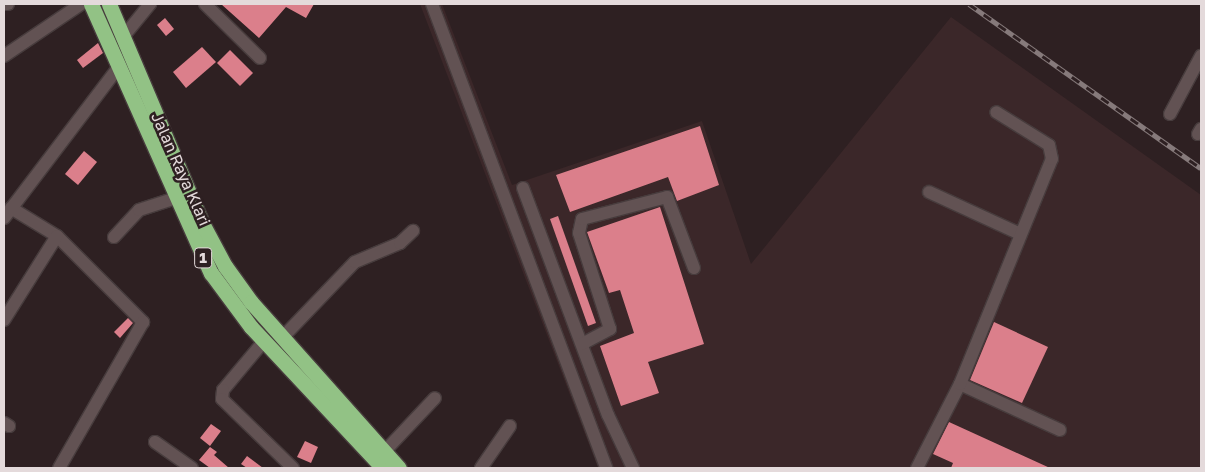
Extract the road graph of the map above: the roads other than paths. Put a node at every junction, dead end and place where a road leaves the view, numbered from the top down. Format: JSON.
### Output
{"nodes":[{"id":1,"x":4,"y":4,"type":"edge"},
{"id":2,"x":8,"y":4,"type":"edge"},
{"id":3,"x":81,"y":4,"type":"edge"},
{"id":4,"x":92,"y":4,"type":"edge"},
{"id":5,"x":109,"y":4,"type":"edge"},
{"id":6,"x":150,"y":4,"type":"edge"},
{"id":7,"x":204,"y":4,"type":"edge"},
{"id":8,"x":432,"y":4,"type":"edge"},
{"id":9,"x":122,"y":37,"type":"junction"},
{"id":10,"x":4,"y":56,"type":"edge"},
{"id":11,"x":1201,"y":56,"type":"edge"},
{"id":12,"x":260,"y":58,"type":"dead end"},
{"id":13,"x":117,"y":69,"type":"junction"},
{"id":14,"x":996,"y":112,"type":"dead end"},
{"id":15,"x":1170,"y":114,"type":"dead end"},
{"id":16,"x":523,"y":188,"type":"dead end"},
{"id":17,"x":928,"y":192,"type":"dead end"},
{"id":18,"x":175,"y":198,"type":"junction"},
{"id":19,"x":6,"y":214,"type":"edge"},
{"id":20,"x":413,"y":231,"type":"dead end"},
{"id":21,"x":1018,"y":234,"type":"junction"},
{"id":22,"x":57,"y":236,"type":"junction"},
{"id":23,"x":114,"y":237,"type":"dead end"},
{"id":24,"x":694,"y":268,"type":"dead end"},
{"id":25,"x":4,"y":320,"type":"edge"},
{"id":26,"x":282,"y":338,"type":"junction"},
{"id":27,"x":264,"y":341,"type":"junction"},
{"id":28,"x":582,"y":344,"type":"junction"},
{"id":29,"x":960,"y":384,"type":"junction"},
{"id":30,"x":436,"y":398,"type":"dead end"},
{"id":31,"x":510,"y":426,"type":"dead end"},
{"id":32,"x":1060,"y":430,"type":"dead end"},
{"id":33,"x":155,"y":442,"type":"dead end"},
{"id":34,"x":384,"y":452,"type":"junction"},
{"id":35,"x":58,"y":468,"type":"edge"},
{"id":36,"x":192,"y":468,"type":"edge"},
{"id":37,"x":293,"y":468,"type":"edge"},
{"id":38,"x":383,"y":468,"type":"edge"},
{"id":39,"x":399,"y":468,"type":"edge"},
{"id":40,"x":481,"y":468,"type":"edge"},
{"id":41,"x":606,"y":468,"type":"edge"},
{"id":42,"x":634,"y":468,"type":"edge"},
{"id":43,"x":917,"y":468,"type":"edge"}],
"edges":[{"from":1,"to":2,"type":"street"},
{"from":3,"to":10,"type":"street"},
{"from":4,"to":13,"type":"highway","name":"Jalan Raya Klari","number":"1"},
{"from":5,"to":9,"type":"highway","name":"Jalan Raya Klari","number":"1"},
{"from":6,"to":9,"type":"street"},
{"from":7,"to":12,"type":"street"},
{"from":8,"to":41,"type":"street"},
{"from":9,"to":26,"type":"highway","name":"Jalan Raya Klari","number":"1"},
{"from":11,"to":15,"type":"street"},
{"from":13,"to":18,"type":"highway","name":"Jalan Raya Klari","number":"1"},
{"from":13,"to":19,"type":"street"},
{"from":14,"to":21,"type":"street"},
{"from":16,"to":28,"type":"street"},
{"from":17,"to":21,"type":"street"},
{"from":18,"to":23,"type":"street"},
{"from":18,"to":27,"type":"highway","name":"Jalan Raya Klari","number":"1"},
{"from":19,"to":22,"type":"street"},
{"from":20,"to":26,"type":"street"},
{"from":21,"to":29,"type":"street"},
{"from":22,"to":25,"type":"street"},
{"from":22,"to":35,"type":"street"},
{"from":24,"to":28,"type":"street"},
{"from":26,"to":34,"type":"highway","name":"Jalan Raya Klari","number":"1"},
{"from":27,"to":37,"type":"street"},
{"from":27,"to":38,"type":"highway","name":"Jalan Raya Klari","number":"1"},
{"from":28,"to":42,"type":"street"},
{"from":29,"to":32,"type":"street"},
{"from":29,"to":43,"type":"street"},
{"from":30,"to":34,"type":"street"},
{"from":31,"to":40,"type":"street"},
{"from":33,"to":36,"type":"street"},
{"from":34,"to":39,"type":"highway","name":"Jalan Raya Klari","number":"1"}]}
